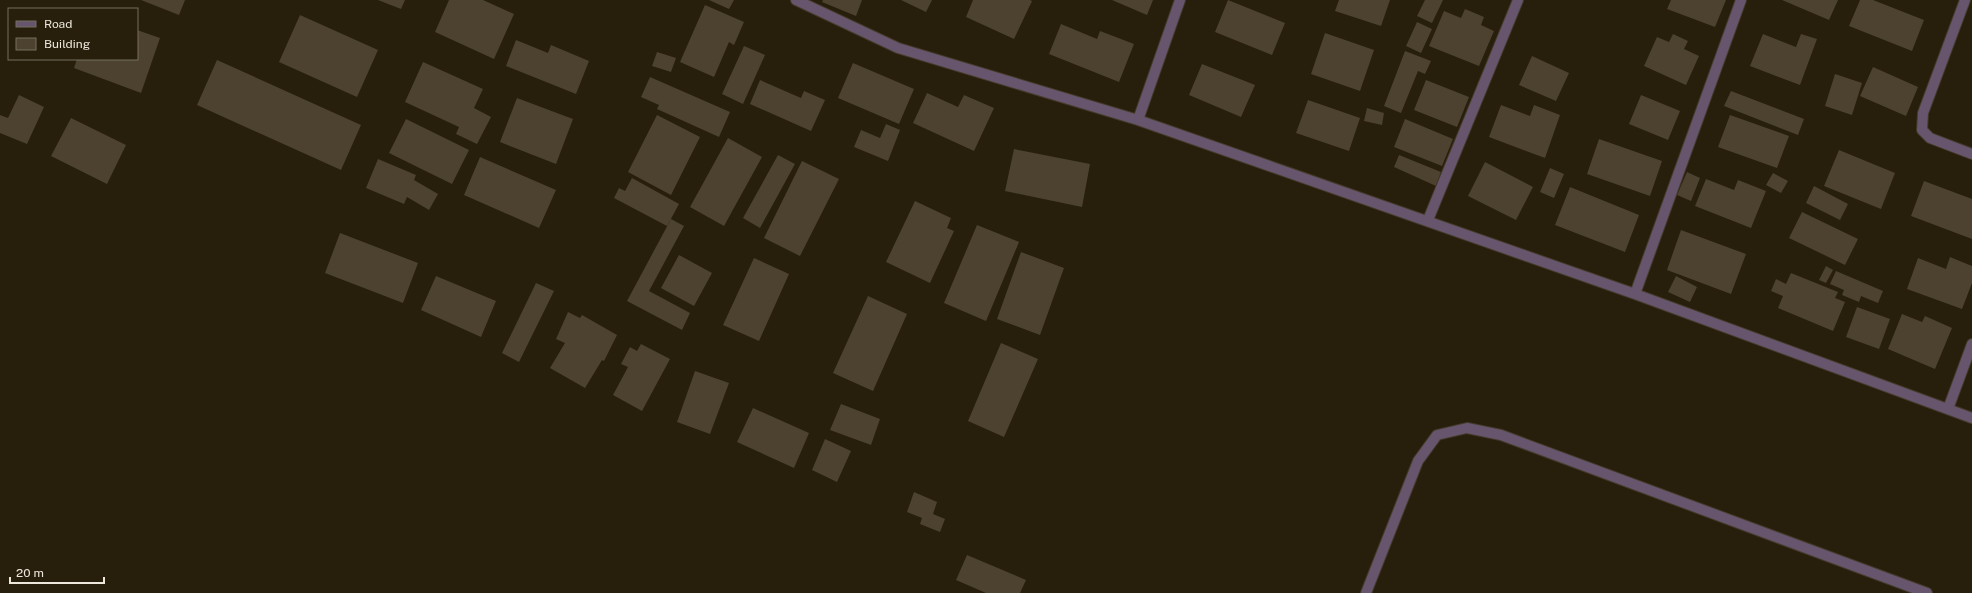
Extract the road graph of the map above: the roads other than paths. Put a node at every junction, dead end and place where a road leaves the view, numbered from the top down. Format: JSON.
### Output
{"nodes":[{"id":1,"x":796,"y":0,"type":"edge"},
{"id":2,"x":1180,"y":0,"type":"edge"},
{"id":3,"x":1518,"y":0,"type":"edge"},
{"id":4,"x":1741,"y":0,"type":"edge"},
{"id":5,"x":1965,"y":0,"type":"edge"},
{"id":6,"x":1138,"y":120,"type":"junction"},
{"id":7,"x":1972,"y":154,"type":"edge"},
{"id":8,"x":1428,"y":220,"type":"junction"},
{"id":9,"x":1635,"y":294,"type":"junction"},
{"id":10,"x":1972,"y":344,"type":"edge"},
{"id":11,"x":1948,"y":409,"type":"junction"},
{"id":12,"x":1972,"y":418,"type":"edge"},
{"id":13,"x":1366,"y":593,"type":"edge"},
{"id":14,"x":1927,"y":593,"type":"edge"}],
"edges":[{"from":1,"to":6,"type":"street"},
{"from":2,"to":6,"type":"street"},
{"from":3,"to":8,"type":"street"},
{"from":4,"to":9,"type":"street"},
{"from":5,"to":7,"type":"street"},
{"from":6,"to":8,"type":"street"},
{"from":8,"to":9,"type":"street"},
{"from":9,"to":11,"type":"street"},
{"from":10,"to":11,"type":"street"},
{"from":11,"to":12,"type":"street"},
{"from":13,"to":14,"type":"street"}]}
